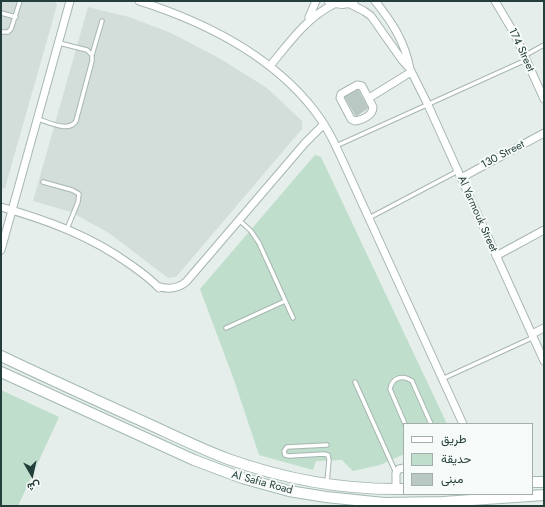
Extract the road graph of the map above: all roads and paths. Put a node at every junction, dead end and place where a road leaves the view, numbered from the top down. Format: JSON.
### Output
{"nodes":[{"id":1,"x":20,"y":1,"type":"edge"},
{"id":2,"x":70,"y":1,"type":"edge"},
{"id":3,"x":139,"y":1,"type":"edge"},
{"id":4,"x":316,"y":1,"type":"edge"},
{"id":5,"x":375,"y":1,"type":"edge"},
{"id":6,"x":495,"y":1,"type":"edge"},
{"id":7,"x":331,"y":2,"type":"edge"},
{"id":8,"x":353,"y":2,"type":"edge"},
{"id":9,"x":1,"y":12,"type":"edge"},
{"id":10,"x":16,"y":17,"type":"junction"},
{"id":11,"x":102,"y":21,"type":"dead end"},
{"id":12,"x":307,"y":22,"type":"junction"},
{"id":13,"x":1,"y":32,"type":"edge"},
{"id":14,"x":59,"y":43,"type":"junction"},
{"id":15,"x":544,"y":44,"type":"edge"},
{"id":16,"x":92,"y":55,"type":"junction"},
{"id":17,"x":525,"y":58,"type":"junction"},
{"id":18,"x":270,"y":66,"type":"junction"},
{"id":19,"x":410,"y":70,"type":"junction"},
{"id":20,"x":369,"y":98,"type":"junction"},
{"id":21,"x":544,"y":99,"type":"edge"},
{"id":22,"x":428,"y":105,"type":"junction"},
{"id":23,"x":38,"y":119,"type":"junction"},
{"id":24,"x":324,"y":124,"type":"junction"},
{"id":25,"x":544,"y":133,"type":"edge"},
{"id":26,"x":336,"y":146,"type":"junction"},
{"id":27,"x":458,"y":170,"type":"junction"},
{"id":28,"x":461,"y":178,"type":"junction"},
{"id":29,"x":43,"y":182,"type":"dead end"},
{"id":30,"x":1,"y":207,"type":"edge"},
{"id":31,"x":12,"y":210,"type":"junction"},
{"id":32,"x":369,"y":218,"type":"junction"},
{"id":33,"x":239,"y":220,"type":"junction"},
{"id":34,"x":67,"y":229,"type":"junction"},
{"id":35,"x":544,"y":230,"type":"edge"},
{"id":36,"x":1,"y":250,"type":"edge"},
{"id":37,"x":496,"y":256,"type":"junction"},
{"id":38,"x":285,"y":301,"type":"junction"},
{"id":39,"x":293,"y":318,"type":"dead end"},
{"id":40,"x":226,"y":328,"type":"dead end"},
{"id":41,"x":544,"y":328,"type":"edge"},
{"id":42,"x":533,"y":336,"type":"junction"},
{"id":43,"x":1,"y":356,"type":"edge"},
{"id":44,"x":544,"y":361,"type":"edge"},
{"id":45,"x":1,"y":372,"type":"edge"},
{"id":46,"x":442,"y":379,"type":"junction"},
{"id":47,"x":356,"y":382,"type":"dead end"},
{"id":48,"x":405,"y":423,"type":"edge"},
{"id":49,"x":431,"y":423,"type":"edge"},
{"id":50,"x":463,"y":423,"type":"edge"},
{"id":51,"x":327,"y":445,"type":"dead end"},
{"id":52,"x":403,"y":468,"type":"edge"},
{"id":53,"x":396,"y":473,"type":"junction"},
{"id":54,"x":291,"y":477,"type":"junction"},
{"id":55,"x":327,"y":484,"type":"junction"},
{"id":56,"x":400,"y":489,"type":"edge"},
{"id":57,"x":289,"y":491,"type":"junction"},
{"id":58,"x":544,"y":495,"type":"edge"}],
"edges":[{"from":1,"to":10,"type":"lane"},
{"from":2,"to":14,"type":"street"},
{"from":3,"to":18,"type":"street"},
{"from":4,"to":12,"type":"street"},
{"from":5,"to":19,"type":"street","name":"Al Yarmouk Street"},
{"from":6,"to":17,"type":"street","name":"174 Street"},
{"from":7,"to":8,"type":"street"},
{"from":7,"to":12,"type":"street"},
{"from":8,"to":19,"type":"street","name":"Al Yarmouk Street"},
{"from":9,"to":10,"type":"lane"},
{"from":10,"to":13,"type":"lane"},
{"from":11,"to":16,"type":"lane"},
{"from":12,"to":18,"type":"street"},
{"from":14,"to":16,"type":"lane"},
{"from":14,"to":23,"type":"street"},
{"from":15,"to":17,"type":"lane"},
{"from":16,"to":23,"type":"lane"},
{"from":17,"to":21,"type":"street","name":"174 Street"},
{"from":17,"to":22,"type":"lane"},
{"from":18,"to":24,"type":"street"},
{"from":19,"to":20,"type":"street"},
{"from":19,"to":22,"type":"street","name":"Al Yarmouk Street"},
{"from":20,"to":20,"type":"street"},
{"from":22,"to":26,"type":"lane"},
{"from":22,"to":27,"type":"street","name":"Al Yarmouk Street"},
{"from":23,"to":31,"type":"street"},
{"from":24,"to":26,"type":"street"},
{"from":24,"to":33,"type":"street"},
{"from":25,"to":28,"type":"street","name":"130 Street"},
{"from":26,"to":32,"type":"street"},
{"from":27,"to":28,"type":"street","name":"Al Yarmouk Street"},
{"from":27,"to":32,"type":"lane"},
{"from":28,"to":37,"type":"street","name":"Al Yarmouk Street"},
{"from":29,"to":34,"type":"lane"},
{"from":30,"to":31,"type":"street"},
{"from":31,"to":34,"type":"street"},
{"from":31,"to":36,"type":"street"},
{"from":32,"to":46,"type":"street"},
{"from":33,"to":34,"type":"street"},
{"from":33,"to":38,"type":"lane"},
{"from":35,"to":37,"type":"street"},
{"from":37,"to":42,"type":"street","name":"Al Yarmouk Street"},
{"from":38,"to":39,"type":"lane"},
{"from":38,"to":40,"type":"lane"},
{"from":41,"to":42,"type":"street"},
{"from":42,"to":44,"type":"street","name":"Al Yarmouk Street"},
{"from":42,"to":46,"type":"lane"},
{"from":43,"to":54,"type":"main road","name":"Al Safia Road"},
{"from":45,"to":57,"type":"main road","name":"Al Safia Road"},
{"from":46,"to":50,"type":"street"},
{"from":47,"to":53,"type":"lane"},
{"from":48,"to":49,"type":"lane"},
{"from":51,"to":55,"type":"lane"},
{"from":52,"to":53,"type":"street"},
{"from":53,"to":56,"type":"street"},
{"from":54,"to":55,"type":"main road","name":"Al Safia Road"},
{"from":54,"to":57,"type":"main road"},
{"from":55,"to":56,"type":"main road","name":"Al Safia Road"},
{"from":57,"to":58,"type":"main road","name":"Al Safia Road"}]}
